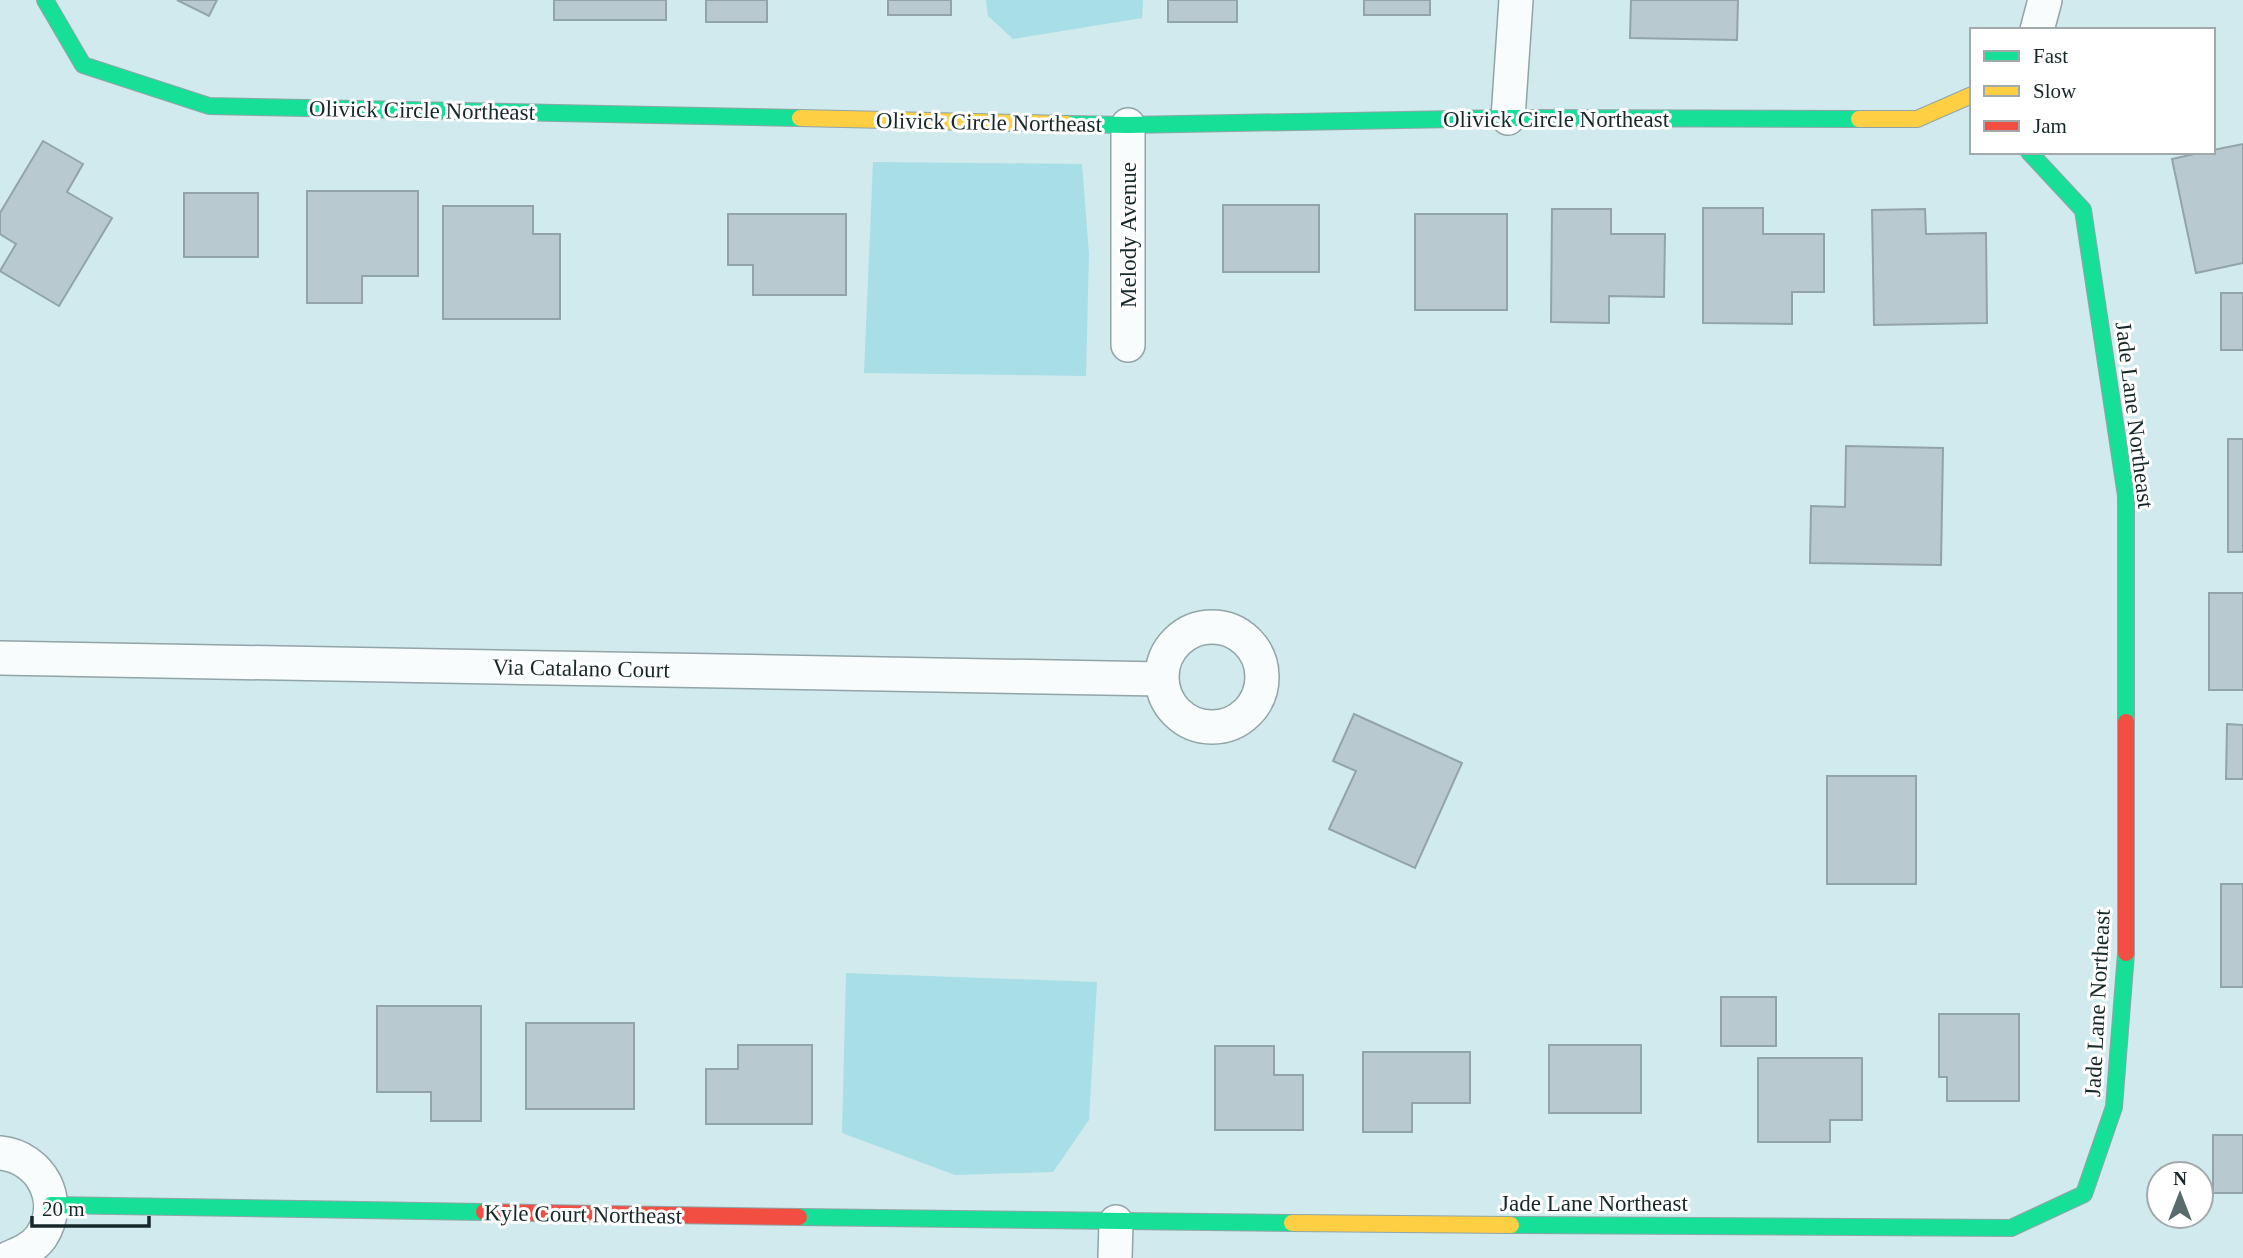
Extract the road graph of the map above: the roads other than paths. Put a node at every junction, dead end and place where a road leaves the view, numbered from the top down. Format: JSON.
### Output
{"nodes":[{"id":1,"x":45,"y":0,"type":"edge"},
{"id":2,"x":1516,"y":0,"type":"edge"},
{"id":3,"x":2045,"y":0,"type":"edge"},
{"id":4,"x":2037,"y":28,"type":"edge"},
{"id":5,"x":1970,"y":96,"type":"edge"},
{"id":6,"x":1508,"y":118,"type":"junction"},
{"id":7,"x":1128,"y":125,"type":"junction"},
{"id":8,"x":2031,"y":154,"type":"edge"},
{"id":9,"x":1128,"y":345,"type":"dead end"},
{"id":10,"x":0,"y":658,"type":"edge"},
{"id":11,"x":1161,"y":679,"type":"dead end"},
{"id":12,"x":0,"y":1153,"type":"edge"},
{"id":13,"x":51,"y":1205,"type":"junction"},
{"id":14,"x":1116,"y":1223,"type":"junction"},
{"id":15,"x":9,"y":1258,"type":"edge"},
{"id":16,"x":1115,"y":1258,"type":"edge"}],
"edges":[{"from":1,"to":7,"type":"street","name":"Olivick Circle Northeast"},
{"from":2,"to":6,"type":"street"},
{"from":3,"to":4,"type":"street"},
{"from":5,"to":6,"type":"street","name":"Olivick Circle Northeast"},
{"from":6,"to":7,"type":"street","name":"Olivick Circle Northeast"},
{"from":7,"to":9,"type":"street","name":"Melody Avenue"},
{"from":8,"to":14,"type":"street","name":"Jade Lane Northeast"},
{"from":10,"to":11,"type":"street","name":"Via Catalano Court"},
{"from":12,"to":13,"type":"street"},
{"from":13,"to":14,"type":"street","name":"Kyle Court Northeast"},
{"from":13,"to":15,"type":"street"},
{"from":14,"to":16,"type":"street"}]}
